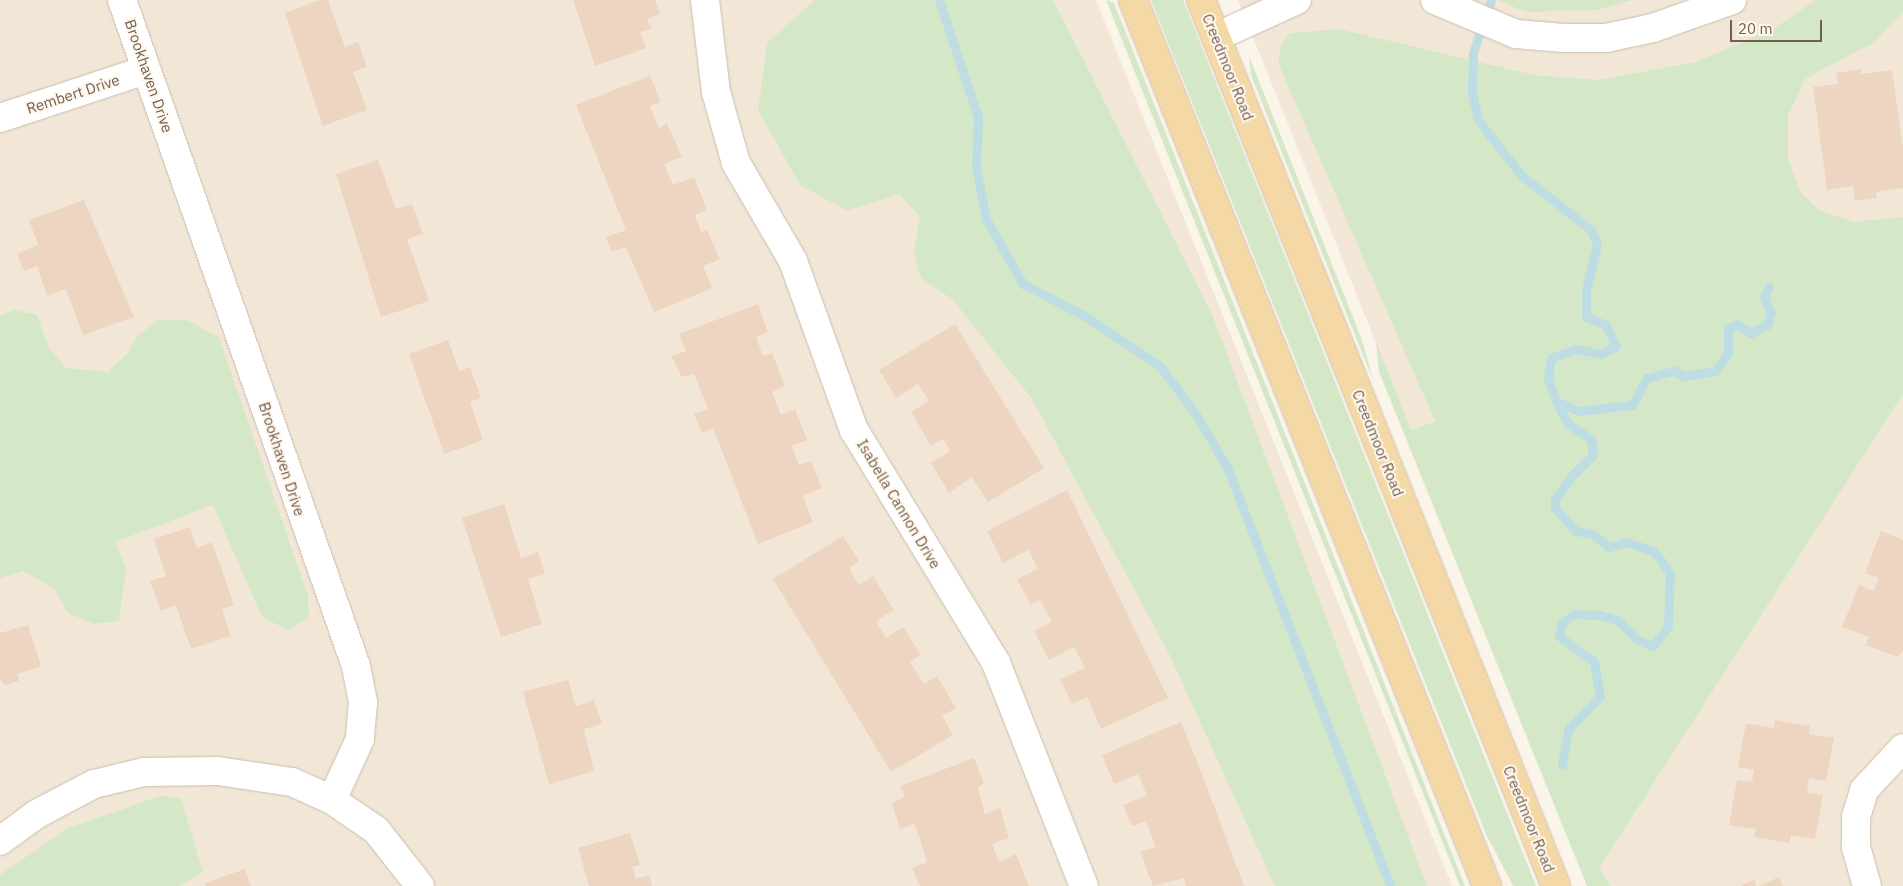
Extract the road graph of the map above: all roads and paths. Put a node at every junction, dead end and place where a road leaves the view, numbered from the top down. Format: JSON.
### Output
{"nodes":[{"id":1,"x":122,"y":0,"type":"edge"},
{"id":2,"x":704,"y":0,"type":"edge"},
{"id":3,"x":1133,"y":0,"type":"edge"},
{"id":4,"x":1202,"y":0,"type":"edge"},
{"id":5,"x":1297,"y":0,"type":"edge"},
{"id":6,"x":1435,"y":0,"type":"edge"},
{"id":7,"x":1732,"y":0,"type":"edge"},
{"id":8,"x":1216,"y":37,"type":"junction"},
{"id":9,"x":146,"y":70,"type":"junction"},
{"id":10,"x":0,"y":118,"type":"edge"},
{"id":11,"x":1903,"y":748,"type":"edge"},
{"id":12,"x":332,"y":800,"type":"junction"},
{"id":13,"x":0,"y":841,"type":"edge"},
{"id":14,"x":420,"y":886,"type":"edge"},
{"id":15,"x":1084,"y":886,"type":"edge"},
{"id":16,"x":1487,"y":886,"type":"edge"},
{"id":17,"x":1556,"y":886,"type":"edge"},
{"id":18,"x":1867,"y":886,"type":"edge"}],
"edges":[{"from":1,"to":9,"type":"street","name":"Brookhaven Drive"},
{"from":2,"to":15,"type":"street","name":"Isabella Cannon Drive"},
{"from":3,"to":16,"type":"main road"},
{"from":4,"to":8,"type":"main road","name":"Creedmoor Road"},
{"from":5,"to":8,"type":"street"},
{"from":6,"to":7,"type":"street"},
{"from":8,"to":17,"type":"main road","name":"Creedmoor Road"},
{"from":9,"to":10,"type":"street","name":"Rembert Drive"},
{"from":9,"to":12,"type":"street","name":"Brookhaven Drive"},
{"from":11,"to":18,"type":"street"},
{"from":12,"to":13,"type":"street"},
{"from":12,"to":14,"type":"street"}]}
